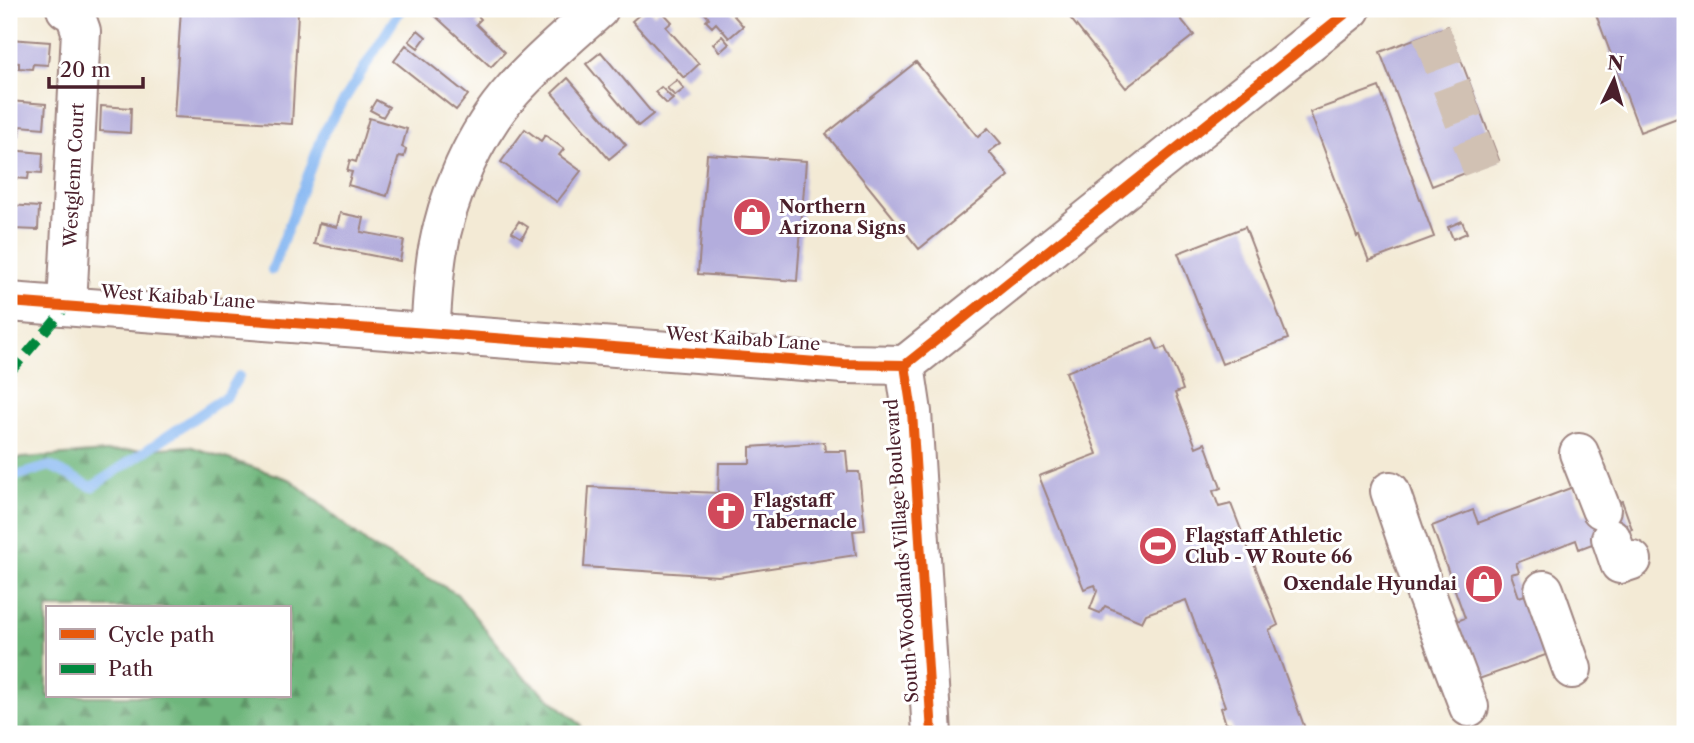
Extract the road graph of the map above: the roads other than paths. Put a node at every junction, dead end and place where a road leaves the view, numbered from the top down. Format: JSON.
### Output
{"nodes":[{"id":1,"x":66,"y":9,"type":"edge"},
{"id":2,"x":599,"y":9,"type":"edge"},
{"id":3,"x":1352,"y":9,"type":"edge"},
{"id":4,"x":9,"y":302,"type":"edge"},
{"id":5,"x":67,"y":306,"type":"junction"},
{"id":6,"x":430,"y":334,"type":"junction"},
{"id":7,"x":905,"y":365,"type":"junction"},
{"id":8,"x":1579,"y":453,"type":"dead end"},
{"id":9,"x":1390,"y":491,"type":"dead end"},
{"id":10,"x":1614,"y":536,"type":"dead end"},
{"id":11,"x":1544,"y":590,"type":"dead end"},
{"id":12,"x":1572,"y":669,"type":"dead end"},
{"id":13,"x":1469,"y":707,"type":"dead end"},
{"id":14,"x":932,"y":734,"type":"edge"}],
"edges":[{"from":1,"to":5,"type":"street","name":"Westglenn Court"},
{"from":2,"to":6,"type":"street"},
{"from":3,"to":7,"type":"street"},
{"from":4,"to":5,"type":"street","name":"West Kaibab Lane"},
{"from":5,"to":6,"type":"street","name":"West Kaibab Lane"},
{"from":6,"to":7,"type":"street","name":"West Kaibab Lane"},
{"from":7,"to":14,"type":"street","name":"South Woodlands Village Boulevard"},
{"from":8,"to":10,"type":"street"},
{"from":9,"to":13,"type":"street"},
{"from":11,"to":12,"type":"street"}]}
